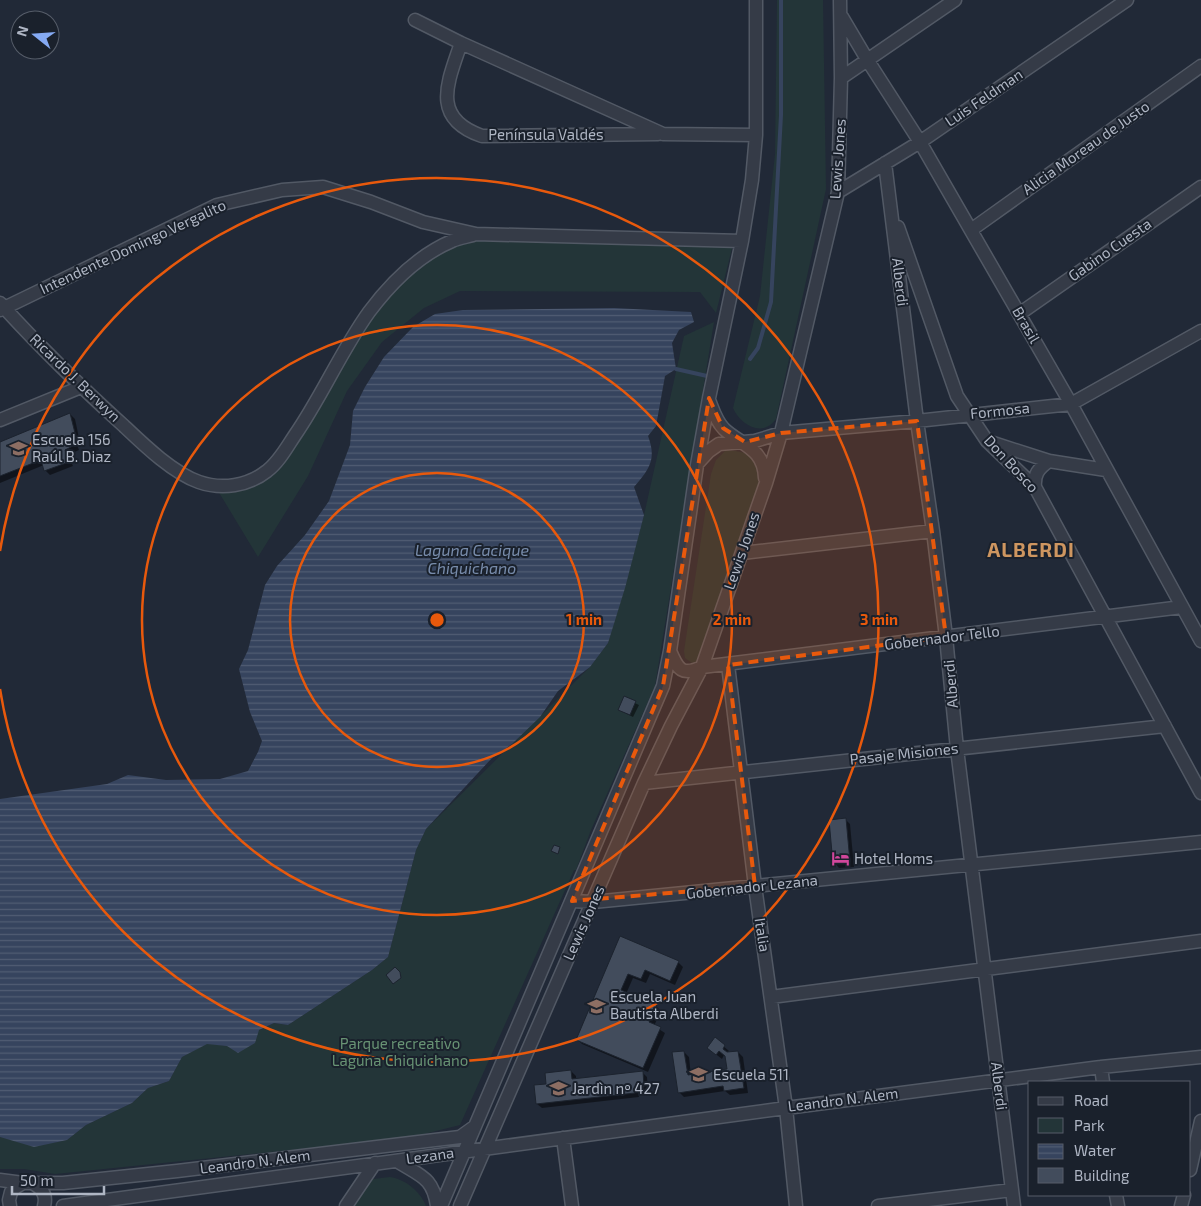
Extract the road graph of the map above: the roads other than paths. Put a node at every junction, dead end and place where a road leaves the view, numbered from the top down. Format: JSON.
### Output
{"nodes":[{"id":1,"x":756,"y":0,"type":"edge"},
{"id":2,"x":840,"y":0,"type":"edge"},
{"id":3,"x":955,"y":0,"type":"edge"},
{"id":4,"x":1127,"y":0,"type":"edge"},
{"id":5,"x":841,"y":15,"type":"junction"},
{"id":6,"x":415,"y":20,"type":"dead end"},
{"id":7,"x":461,"y":43,"type":"junction"},
{"id":8,"x":868,"y":61,"type":"junction"},
{"id":9,"x":1201,"y":66,"type":"edge"},
{"id":10,"x":842,"y":78,"type":"junction"},
{"id":11,"x":663,"y":134,"type":"junction"},
{"id":12,"x":756,"y":135,"type":"junction"},
{"id":13,"x":920,"y":142,"type":"junction"},
{"id":14,"x":885,"y":163,"type":"junction"},
{"id":15,"x":1201,"y":187,"type":"edge"},
{"id":16,"x":838,"y":192,"type":"junction"},
{"id":17,"x":890,"y":203,"type":"junction"},
{"id":18,"x":971,"y":230,"type":"junction"},
{"id":19,"x":476,"y":234,"type":"junction"},
{"id":20,"x":742,"y":241,"type":"junction"},
{"id":21,"x":1,"y":307,"type":"edge"},
{"id":22,"x":1019,"y":314,"type":"junction"},
{"id":23,"x":1201,"y":331,"type":"edge"},
{"id":24,"x":80,"y":387,"type":"junction"},
{"id":25,"x":709,"y":398,"type":"junction"},
{"id":26,"x":1071,"y":404,"type":"junction"},
{"id":27,"x":968,"y":414,"type":"junction"},
{"id":28,"x":0,"y":420,"type":"edge"},
{"id":29,"x":917,"y":421,"type":"junction"},
{"id":30,"x":781,"y":433,"type":"junction"},
{"id":31,"x":987,"y":441,"type":"junction"},
{"id":32,"x":745,"y":442,"type":"junction"},
{"id":33,"x":1049,"y":461,"type":"junction"},
{"id":34,"x":697,"y":465,"type":"junction"},
{"id":35,"x":1106,"y":470,"type":"junction"},
{"id":36,"x":766,"y":483,"type":"junction"},
{"id":37,"x":1035,"y":487,"type":"junction"},
{"id":38,"x":934,"y":531,"type":"junction"},
{"id":39,"x":742,"y":553,"type":"junction"},
{"id":40,"x":1182,"y":608,"type":"junction"},
{"id":41,"x":1107,"y":618,"type":"junction"},
{"id":42,"x":946,"y":637,"type":"junction"},
{"id":43,"x":1201,"y":640,"type":"edge"},
{"id":44,"x":670,"y":651,"type":"junction"},
{"id":45,"x":728,"y":664,"type":"junction"},
{"id":46,"x":702,"y":667,"type":"junction"},
{"id":47,"x":1164,"y":726,"type":"junction"},
{"id":48,"x":957,"y":748,"type":"junction"},
{"id":49,"x":740,"y":772,"type":"junction"},
{"id":50,"x":644,"y":783,"type":"junction"},
{"id":51,"x":1201,"y":793,"type":"edge"},
{"id":52,"x":1201,"y":842,"type":"edge"},
{"id":53,"x":972,"y":864,"type":"junction"},
{"id":54,"x":755,"y":886,"type":"junction"},
{"id":55,"x":572,"y":901,"type":"junction"},
{"id":56,"x":593,"y":902,"type":"junction"},
{"id":57,"x":1201,"y":941,"type":"edge"},
{"id":58,"x":986,"y":970,"type":"junction"},
{"id":59,"x":771,"y":997,"type":"junction"},
{"id":60,"x":1201,"y":1057,"type":"edge"},
{"id":61,"x":1101,"y":1067,"type":"junction"},
{"id":62,"x":998,"y":1080,"type":"junction"},
{"id":63,"x":1103,"y":1081,"type":"edge"},
{"id":64,"x":786,"y":1108,"type":"junction"},
{"id":65,"x":1201,"y":1122,"type":"edge"},
{"id":66,"x":474,"y":1127,"type":"junction"},
{"id":67,"x":563,"y":1138,"type":"junction"},
{"id":68,"x":485,"y":1149,"type":"junction"},
{"id":69,"x":463,"y":1152,"type":"junction"},
{"id":70,"x":397,"y":1160,"type":"junction"},
{"id":71,"x":375,"y":1164,"type":"junction"},
{"id":72,"x":1191,"y":1166,"type":"edge"},
{"id":73,"x":0,"y":1180,"type":"edge"},
{"id":74,"x":27,"y":1183,"type":"junction"},
{"id":75,"x":1012,"y":1190,"type":"junction"},
{"id":76,"x":10,"y":1206,"type":"edge"},
{"id":77,"x":44,"y":1206,"type":"edge"},
{"id":78,"x":63,"y":1206,"type":"edge"},
{"id":79,"x":346,"y":1206,"type":"edge"},
{"id":80,"x":437,"y":1206,"type":"edge"},
{"id":81,"x":441,"y":1206,"type":"edge"},
{"id":82,"x":460,"y":1206,"type":"edge"},
{"id":83,"x":572,"y":1206,"type":"edge"},
{"id":84,"x":796,"y":1206,"type":"edge"},
{"id":85,"x":878,"y":1206,"type":"edge"},
{"id":86,"x":1014,"y":1206,"type":"edge"}],
"edges":[{"from":1,"to":12,"type":"street","name":"Lewis Jones"},
{"from":2,"to":5,"type":"street","name":"Lewis Jones"},
{"from":3,"to":8,"type":"street"},
{"from":4,"to":13,"type":"street","name":"Luis Feldman"},
{"from":5,"to":8,"type":"street","name":"Brasil"},
{"from":5,"to":10,"type":"street","name":"Lewis Jones"},
{"from":6,"to":7,"type":"street","name":"Península Valdés"},
{"from":7,"to":11,"type":"street","name":"Península Valdés"},
{"from":7,"to":11,"type":"street","name":"Península Valdés"},
{"from":8,"to":10,"type":"street"},
{"from":8,"to":13,"type":"street","name":"Brasil"},
{"from":9,"to":18,"type":"street","name":"Alicia Moreau de Justo"},
{"from":10,"to":16,"type":"street","name":"Lewis Jones"},
{"from":11,"to":12,"type":"street","name":"Península Valdés"},
{"from":12,"to":20,"type":"street","name":"Lewis Jones"},
{"from":13,"to":14,"type":"street","name":"Luis Feldman"},
{"from":13,"to":18,"type":"street","name":"Brasil"},
{"from":14,"to":16,"type":"street","name":"Luis Feldman"},
{"from":14,"to":17,"type":"street","name":"Alberdi"},
{"from":15,"to":22,"type":"street","name":"Gabino Cuesta"},
{"from":16,"to":30,"type":"street","name":"Lewis Jones"},
{"from":17,"to":27,"type":"street","name":"Don Bosco"},
{"from":17,"to":29,"type":"street","name":"Alberdi"},
{"from":18,"to":22,"type":"street","name":"Brasil"},
{"from":19,"to":20,"type":"street"},
{"from":19,"to":21,"type":"street","name":"Intendente Domingo Vergalito"},
{"from":19,"to":24,"type":"street","name":"Ricardo J. Berwyn"},
{"from":20,"to":25,"type":"street","name":"Lewis Jones"},
{"from":21,"to":24,"type":"street","name":"Ricardo J. Berwyn"},
{"from":22,"to":26,"type":"street","name":"Brasil"},
{"from":23,"to":26,"type":"street","name":"Formosa"},
{"from":24,"to":28,"type":"street"},
{"from":25,"to":32,"type":"street"},
{"from":25,"to":34,"type":"street","name":"Lewis Jones"},
{"from":26,"to":27,"type":"street","name":"Formosa"},
{"from":26,"to":35,"type":"street","name":"Brasil"},
{"from":27,"to":29,"type":"street","name":"Formosa"},
{"from":27,"to":31,"type":"street","name":"Don Bosco"},
{"from":29,"to":30,"type":"street","name":"Formosa"},
{"from":29,"to":38,"type":"street","name":"Alberdi"},
{"from":30,"to":32,"type":"street","name":"Formosa"},
{"from":30,"to":36,"type":"street","name":"Lewis Jones"},
{"from":31,"to":33,"type":"street"},
{"from":31,"to":37,"type":"street","name":"Don Bosco"},
{"from":32,"to":34,"type":"street","name":"Formosa"},
{"from":32,"to":36,"type":"street"},
{"from":33,"to":35,"type":"street"},
{"from":33,"to":37,"type":"street"},
{"from":34,"to":44,"type":"street","name":"Lewis Jones"},
{"from":35,"to":40,"type":"street","name":"Brasil"},
{"from":36,"to":39,"type":"street","name":"Lewis Jones"},
{"from":37,"to":41,"type":"street","name":"Don Bosco"},
{"from":38,"to":39,"type":"street"},
{"from":38,"to":42,"type":"street","name":"Alberdi"},
{"from":39,"to":46,"type":"street","name":"Lewis Jones"},
{"from":40,"to":41,"type":"street","name":"Gobernador Tello"},
{"from":40,"to":43,"type":"street","name":"Brasil"},
{"from":41,"to":42,"type":"street","name":"Gobernador Tello"},
{"from":41,"to":47,"type":"street","name":"Don Bosco"},
{"from":42,"to":45,"type":"street","name":"Gobernador Tello"},
{"from":42,"to":48,"type":"street","name":"Alberdi"},
{"from":44,"to":46,"type":"street","name":"Gobernador Tello"},
{"from":44,"to":55,"type":"street","name":"Lewis Jones"},
{"from":45,"to":46,"type":"street","name":"Gobernador Tello"},
{"from":45,"to":49,"type":"street","name":"Italia"},
{"from":46,"to":50,"type":"street","name":"Lewis Jones"},
{"from":47,"to":48,"type":"street","name":"Pasaje Misiones"},
{"from":47,"to":51,"type":"street","name":"Don Bosco"},
{"from":48,"to":49,"type":"street","name":"Pasaje Misiones"},
{"from":48,"to":53,"type":"street","name":"Alberdi"},
{"from":49,"to":50,"type":"street","name":"Pasaje Misiones"},
{"from":49,"to":54,"type":"street","name":"Italia"},
{"from":50,"to":56,"type":"street","name":"Lewis Jones"},
{"from":52,"to":53,"type":"street","name":"Gobernador Lezana"},
{"from":53,"to":54,"type":"street","name":"Gobernador Lezana"},
{"from":53,"to":58,"type":"street","name":"Alberdi"},
{"from":54,"to":56,"type":"street","name":"Gobernador Lezana"},
{"from":54,"to":59,"type":"street","name":"Italia"},
{"from":55,"to":56,"type":"street","name":"Gobernador Lezana"},
{"from":55,"to":66,"type":"street","name":"Lewis Jones"},
{"from":56,"to":68,"type":"street","name":"Lewis Jones"},
{"from":57,"to":58,"type":"street"},
{"from":58,"to":59,"type":"street"},
{"from":58,"to":62,"type":"street","name":"Alberdi"},
{"from":59,"to":64,"type":"street","name":"Italia"},
{"from":60,"to":61,"type":"street","name":"Leandro N. Alem"},
{"from":61,"to":62,"type":"street","name":"Leandro N. Alem"},
{"from":61,"to":63,"type":"street"},
{"from":62,"to":64,"type":"street","name":"Leandro N. Alem"},
{"from":62,"to":75,"type":"street","name":"Alberdi"},
{"from":64,"to":67,"type":"street","name":"Leandro N. Alem"},
{"from":64,"to":84,"type":"street","name":"Italia"},
{"from":65,"to":72,"type":"street"},
{"from":66,"to":69,"type":"street","name":"Lewis Jones"},
{"from":66,"to":74,"type":"street","name":"Leandro N. Alem"},
{"from":67,"to":68,"type":"street","name":"Leandro N. Alem"},
{"from":67,"to":83,"type":"street"},
{"from":68,"to":69,"type":"street","name":"Lezana"},
{"from":68,"to":82,"type":"street","name":"Lewis Jones"},
{"from":69,"to":70,"type":"street","name":"Lezana"},
{"from":69,"to":81,"type":"street","name":"Lewis Jones"},
{"from":70,"to":71,"type":"street","name":"Lezana"},
{"from":70,"to":80,"type":"street"},
{"from":71,"to":78,"type":"street","name":"Leandro N. Alem"},
{"from":71,"to":79,"type":"street"},
{"from":73,"to":74,"type":"street"},
{"from":74,"to":76,"type":"street"},
{"from":74,"to":77,"type":"street"},
{"from":75,"to":85,"type":"street"},
{"from":75,"to":86,"type":"street","name":"Alberdi"}]}
